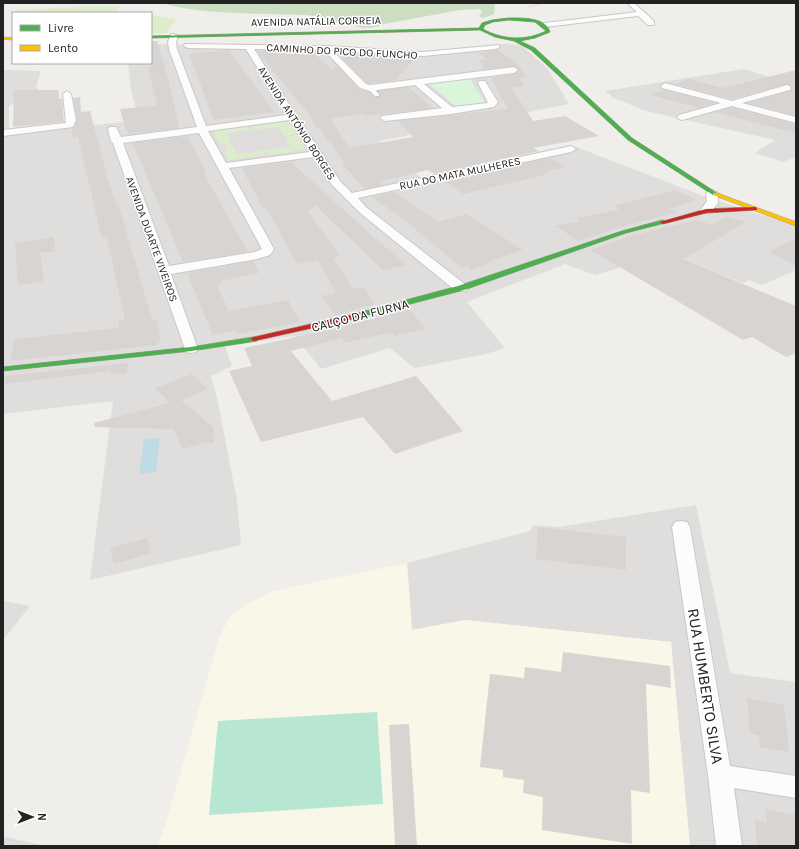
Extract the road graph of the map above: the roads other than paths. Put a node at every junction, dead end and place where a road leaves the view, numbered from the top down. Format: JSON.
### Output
{"nodes":[{"id":1,"x":630,"y":3,"type":"edge"},
{"id":2,"x":516,"y":9,"type":"dead end"},
{"id":3,"x":503,"y":11,"type":"dead end"},
{"id":4,"x":640,"y":14,"type":"junction"},
{"id":5,"x":498,"y":20,"type":"junction"},
{"id":6,"x":530,"y":21,"type":"junction"},
{"id":7,"x":651,"y":22,"type":"dead end"},
{"id":8,"x":545,"y":25,"type":"junction"},
{"id":9,"x":481,"y":29,"type":"junction"},
{"id":10,"x":174,"y":36,"type":"junction"},
{"id":11,"x":152,"y":37,"type":"edge"},
{"id":12,"x":534,"y":37,"type":"junction"},
{"id":13,"x":514,"y":38,"type":"junction"},
{"id":14,"x":188,"y":46,"type":"dead end"},
{"id":15,"x":249,"y":47,"type":"junction"},
{"id":16,"x":496,"y":47,"type":"dead end"},
{"id":17,"x":326,"y":48,"type":"junction"},
{"id":18,"x":446,"y":70,"type":"dead end"},
{"id":19,"x":514,"y":70,"type":"dead end"},
{"id":20,"x":454,"y":78,"type":"junction"},
{"id":21,"x":417,"y":82,"type":"junction"},
{"id":22,"x":482,"y":83,"type":"dead end"},
{"id":23,"x":665,"y":86,"type":"dead end"},
{"id":24,"x":370,"y":88,"type":"junction"},
{"id":25,"x":787,"y":88,"type":"dead end"},
{"id":26,"x":67,"y":94,"type":"dead end"},
{"id":27,"x":377,"y":95,"type":"dead end"},
{"id":28,"x":733,"y":104,"type":"junction"},
{"id":29,"x":451,"y":111,"type":"junction"},
{"id":30,"x":292,"y":117,"type":"junction"},
{"id":31,"x":682,"y":117,"type":"dead end"},
{"id":32,"x":385,"y":118,"type":"dead end"},
{"id":33,"x":796,"y":120,"type":"edge"},
{"id":34,"x":113,"y":129,"type":"dead end"},
{"id":35,"x":202,"y":129,"type":"junction"},
{"id":36,"x":3,"y":133,"type":"edge"},
{"id":37,"x":116,"y":141,"type":"junction"},
{"id":38,"x":571,"y":148,"type":"dead end"},
{"id":39,"x":316,"y":154,"type":"junction"},
{"id":40,"x":223,"y":166,"type":"junction"},
{"id":41,"x":712,"y":193,"type":"junction"},
{"id":42,"x":349,"y":197,"type":"junction"},
{"id":43,"x":755,"y":209,"type":"junction"},
{"id":44,"x":706,"y":211,"type":"junction"},
{"id":45,"x":796,"y":218,"type":"edge"},
{"id":46,"x":796,"y":224,"type":"edge"},
{"id":47,"x":164,"y":271,"type":"junction"},
{"id":48,"x":461,"y":288,"type":"junction"},
{"id":49,"x":190,"y":349,"type":"junction"},
{"id":50,"x":3,"y":369,"type":"edge"},
{"id":51,"x":681,"y":526,"type":"dead end"},
{"id":52,"x":720,"y":775,"type":"junction"},
{"id":53,"x":796,"y":787,"type":"edge"},
{"id":54,"x":729,"y":846,"type":"edge"}],
"edges":[{"from":1,"to":4,"type":"street"},
{"from":2,"to":6,"type":"street"},
{"from":3,"to":5,"type":"street"},
{"from":4,"to":7,"type":"street"},
{"from":4,"to":8,"type":"street"},
{"from":5,"to":6,"type":"street"},
{"from":5,"to":9,"type":"street"},
{"from":6,"to":8,"type":"street"},
{"from":8,"to":12,"type":"street"},
{"from":9,"to":10,"type":"street","name":"AVENIDA NATÁLIA CORREIA"},
{"from":9,"to":13,"type":"street"},
{"from":10,"to":11,"type":"street","name":"AVENIDA NATÁLIA CORREIA"},
{"from":10,"to":35,"type":"street"},
{"from":12,"to":13,"type":"street"},
{"from":12,"to":45,"type":"street"},
{"from":13,"to":41,"type":"street"},
{"from":14,"to":15,"type":"street","name":"CAMINHO DO PICO DO FUNCHO"},
{"from":15,"to":17,"type":"street","name":"CAMINHO DO PICO DO FUNCHO"},
{"from":15,"to":30,"type":"street","name":"AVENIDA ANTÓNIO BORGES"},
{"from":16,"to":17,"type":"street","name":"CAMINHO DO PICO DO FUNCHO"},
{"from":17,"to":24,"type":"street"},
{"from":18,"to":20,"type":"street"},
{"from":19,"to":20,"type":"street"},
{"from":20,"to":21,"type":"street"},
{"from":21,"to":24,"type":"street"},
{"from":21,"to":29,"type":"street"},
{"from":22,"to":29,"type":"street"},
{"from":23,"to":28,"type":"street"},
{"from":24,"to":27,"type":"lane"},
{"from":25,"to":28,"type":"street"},
{"from":26,"to":36,"type":"street"},
{"from":28,"to":31,"type":"street"},
{"from":28,"to":33,"type":"street"},
{"from":29,"to":32,"type":"street"},
{"from":30,"to":35,"type":"street"},
{"from":30,"to":39,"type":"street","name":"AVENIDA ANTÓNIO BORGES"},
{"from":34,"to":37,"type":"street","name":"AVENIDA DUARTE VIVEIROS"},
{"from":35,"to":37,"type":"street"},
{"from":35,"to":40,"type":"street"},
{"from":37,"to":47,"type":"street","name":"AVENIDA DUARTE VIVEIROS"},
{"from":38,"to":42,"type":"street","name":"RUA DO MATA MULHERES"},
{"from":39,"to":40,"type":"street"},
{"from":39,"to":42,"type":"street","name":"AVENIDA ANTÓNIO BORGES"},
{"from":40,"to":47,"type":"street"},
{"from":41,"to":43,"type":"street"},
{"from":41,"to":44,"type":"street"},
{"from":42,"to":48,"type":"street","name":"AVENIDA ANTÓNIO BORGES"},
{"from":43,"to":44,"type":"street","name":"CALÇO DA FURNA"},
{"from":43,"to":46,"type":"street"},
{"from":44,"to":48,"type":"street","name":"CALÇO DA FURNA"},
{"from":47,"to":49,"type":"street","name":"AVENIDA DUARTE VIVEIROS"},
{"from":48,"to":49,"type":"street","name":"CALÇO DA FURNA"},
{"from":49,"to":50,"type":"street","name":"CALÇO DA FURNA"},
{"from":51,"to":52,"type":"street","name":"RUA HUMBERTO SILVA"},
{"from":52,"to":53,"type":"street"},
{"from":52,"to":54,"type":"street","name":"RUA HUMBERTO SILVA"}]}
